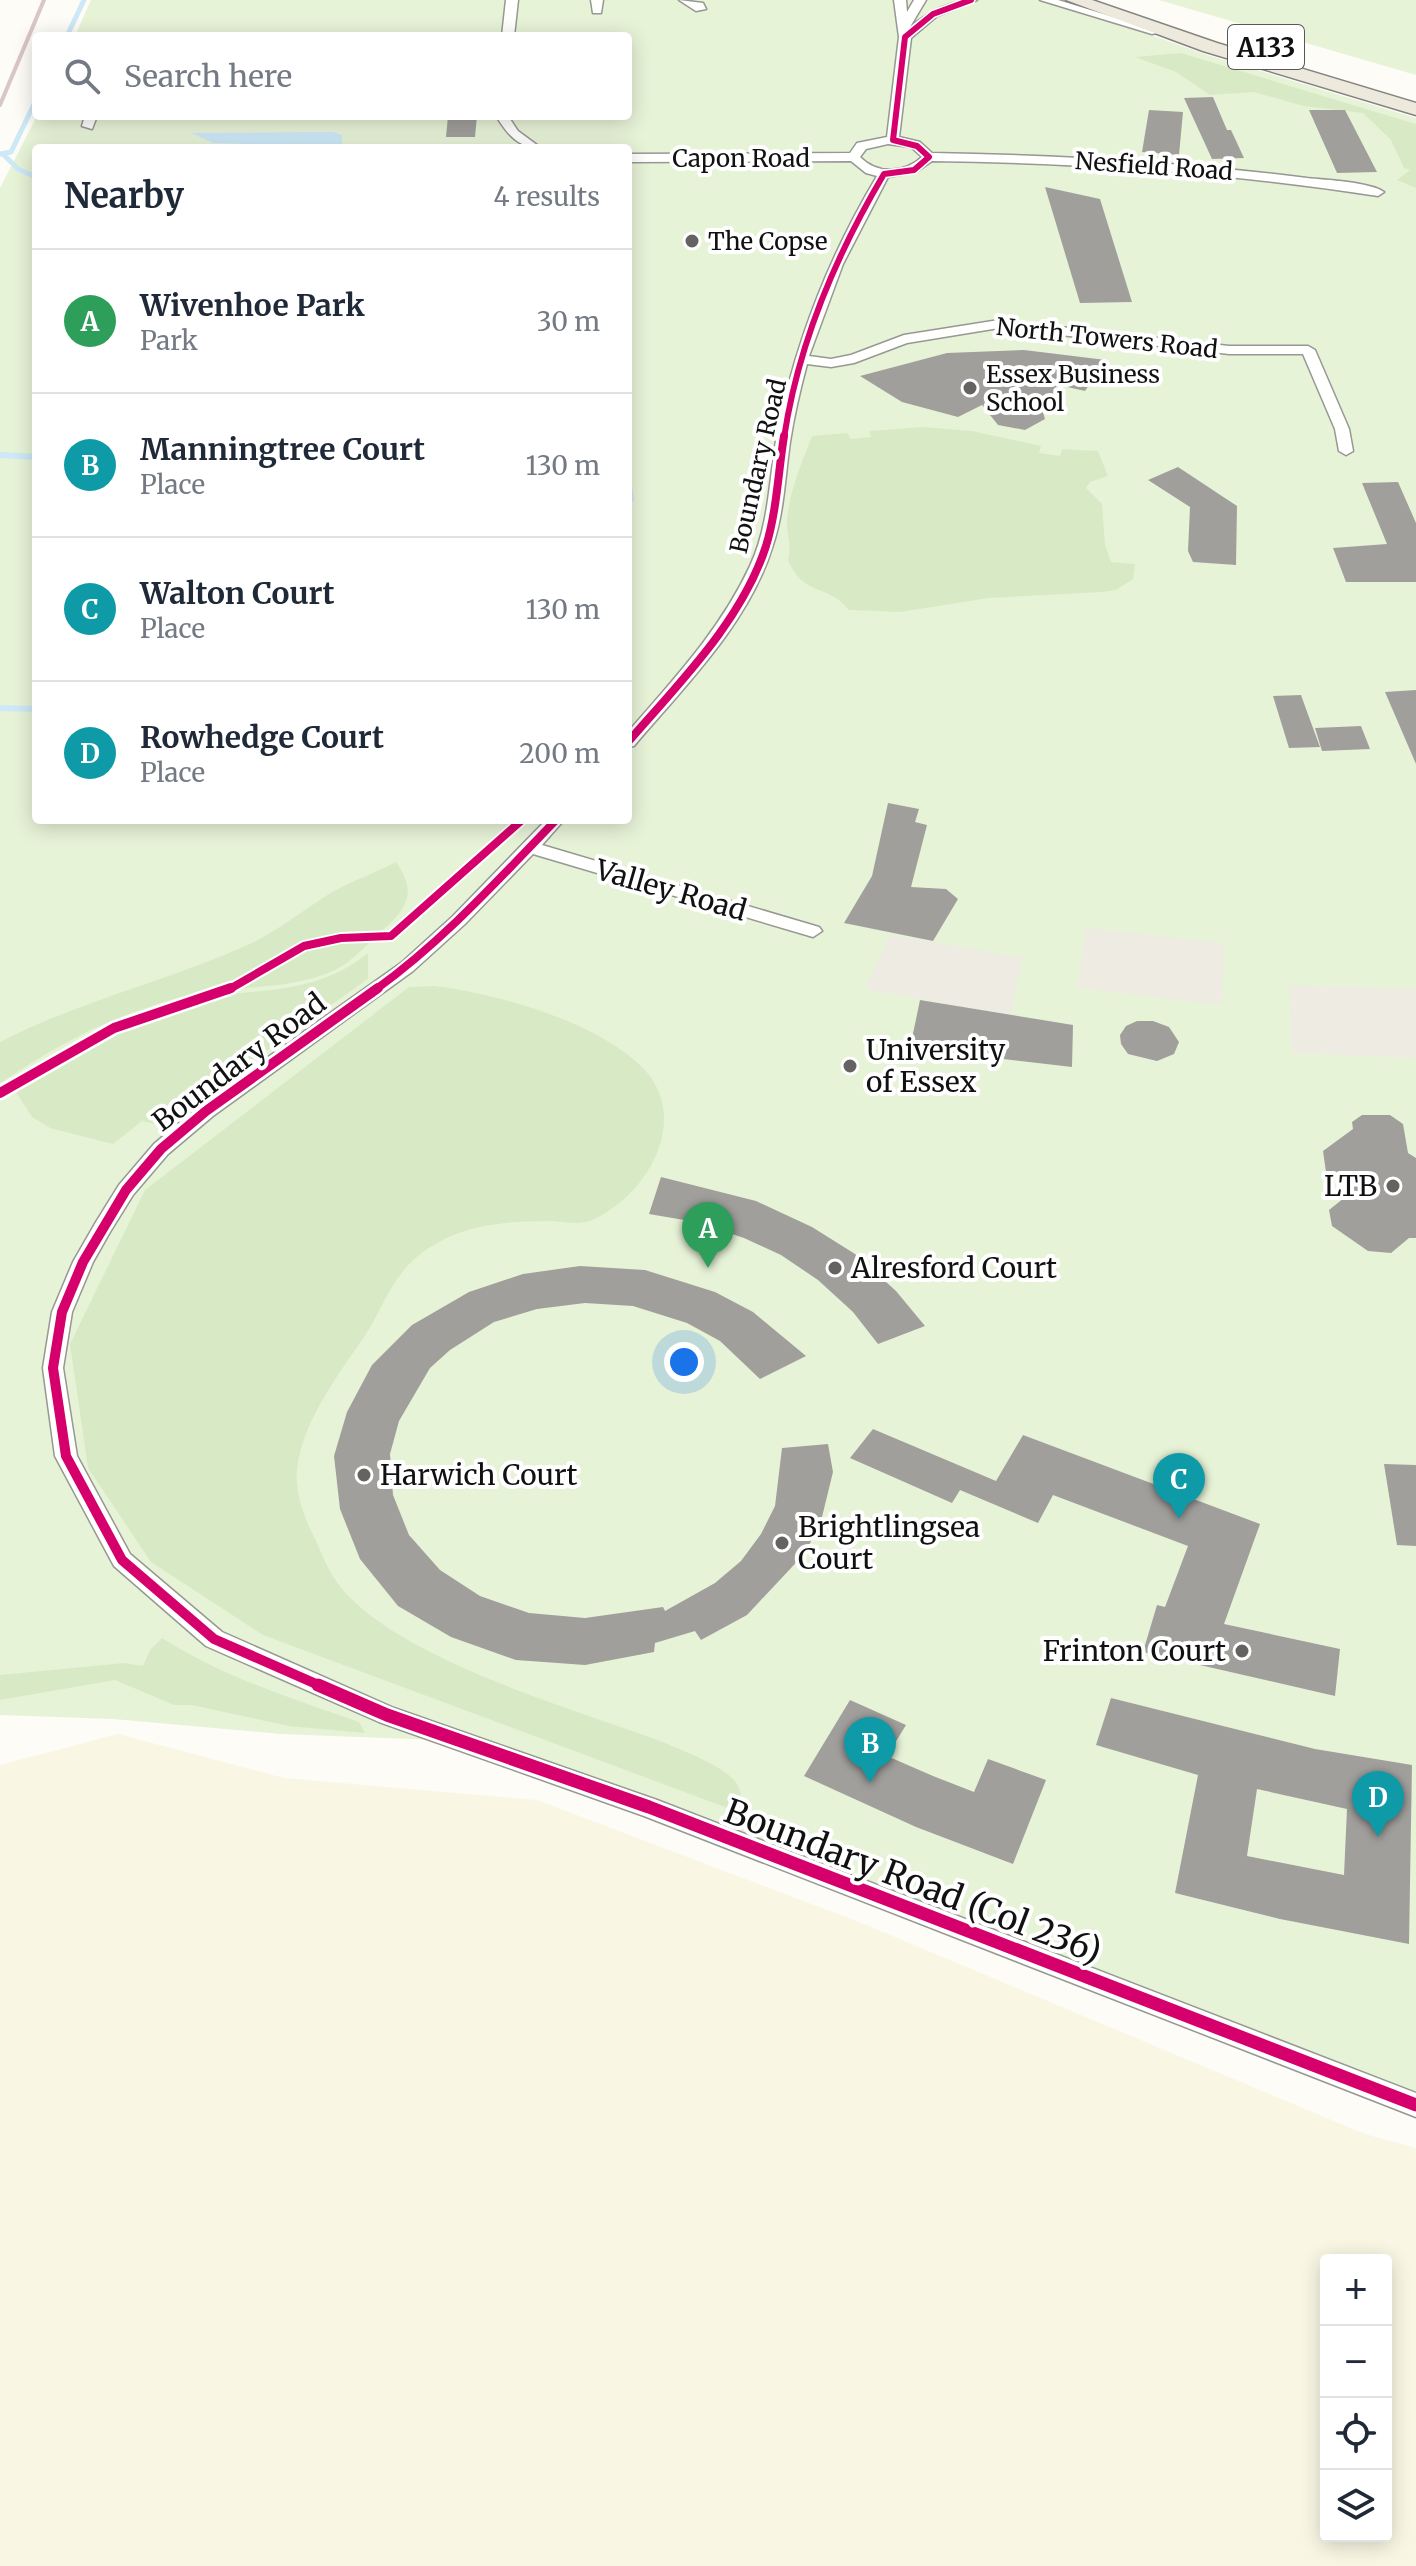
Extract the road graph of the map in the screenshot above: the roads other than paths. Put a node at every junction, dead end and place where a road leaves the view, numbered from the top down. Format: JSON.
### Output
{"nodes":[{"id":1,"x":512,"y":0,"type":"edge"},
{"id":2,"x":685,"y":0,"type":"edge"},
{"id":3,"x":907,"y":0,"type":"edge"},
{"id":4,"x":920,"y":0,"type":"edge"},
{"id":5,"x":971,"y":0,"type":"edge"},
{"id":6,"x":1046,"y":0,"type":"edge"},
{"id":7,"x":1075,"y":0,"type":"edge"},
{"id":8,"x":1117,"y":0,"type":"edge"},
{"id":9,"x":900,"y":6,"type":"edge"},
{"id":10,"x":700,"y":9,"type":"dead end"},
{"id":11,"x":508,"y":32,"type":"edge"},
{"id":12,"x":905,"y":32,"type":"junction"},
{"id":13,"x":1210,"y":47,"type":"junction"},
{"id":14,"x":1416,"y":88,"type":"edge"},
{"id":15,"x":1416,"y":109,"type":"edge"},
{"id":16,"x":505,"y":120,"type":"edge"},
{"id":17,"x":893,"y":140,"type":"junction"},
{"id":18,"x":529,"y":144,"type":"edge"},
{"id":19,"x":854,"y":157,"type":"junction"},
{"id":20,"x":929,"y":157,"type":"junction"},
{"id":21,"x":632,"y":158,"type":"edge"},
{"id":22,"x":1317,"y":165,"type":"dead end"},
{"id":23,"x":884,"y":174,"type":"junction"},
{"id":24,"x":1313,"y":181,"type":"junction"},
{"id":25,"x":1378,"y":192,"type":"dead end"},
{"id":26,"x":804,"y":360,"type":"junction"},
{"id":27,"x":1346,"y":451,"type":"dead end"},
{"id":28,"x":632,"y":737,"type":"edge"},
{"id":29,"x":552,"y":824,"type":"edge"},
{"id":30,"x":530,"y":847,"type":"junction"},
{"id":31,"x":813,"y":931,"type":"dead end"},
{"id":32,"x":387,"y":1715,"type":"joint"},
{"id":33,"x":1416,"y":2105,"type":"edge"}],
"edges":[{"from":1,"to":11,"type":"street"},
{"from":2,"to":10,"type":"street"},
{"from":3,"to":9,"type":"street"},
{"from":4,"to":12,"type":"street"},
{"from":5,"to":12,"type":"street"},
{"from":6,"to":13,"type":"street"},
{"from":7,"to":13,"type":"main road","number":"A133"},
{"from":8,"to":14,"type":"main road","number":"A133"},
{"from":9,"to":12,"type":"street"},
{"from":12,"to":17,"type":"street"},
{"from":13,"to":15,"type":"main road","number":"A133"},
{"from":16,"to":18,"type":"street"},
{"from":17,"to":19,"type":"street"},
{"from":17,"to":20,"type":"street"},
{"from":19,"to":21,"type":"street","name":"Capon Road"},
{"from":19,"to":23,"type":"street"},
{"from":20,"to":23,"type":"street"},
{"from":20,"to":24,"type":"street","name":"Nesfield Road"},
{"from":22,"to":24,"type":"street"},
{"from":23,"to":26,"type":"street","name":"Boundary Road"},
{"from":24,"to":25,"type":"street","name":"Nesfield Road"},
{"from":26,"to":27,"type":"street","name":"North Towers Road"},
{"from":26,"to":28,"type":"street","name":"Boundary Road"},
{"from":29,"to":30,"type":"street","name":"Boundary Road"},
{"from":30,"to":31,"type":"street","name":"Valley Road"},
{"from":30,"to":32,"type":"street","name":"Boundary Road"},
{"from":32,"to":33,"type":"street","name":"Boundary Road (Col 236)"}]}
